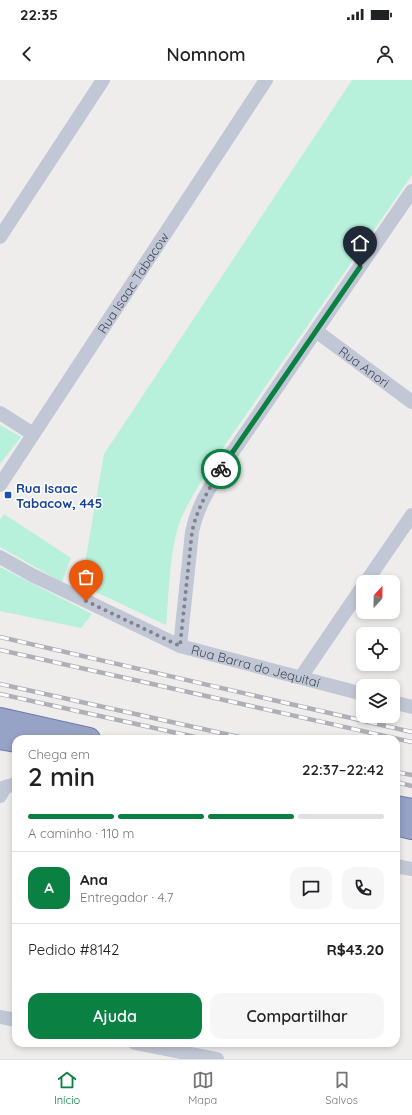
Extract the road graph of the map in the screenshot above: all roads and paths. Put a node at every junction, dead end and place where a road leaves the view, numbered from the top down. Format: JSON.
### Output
{"nodes":[{"id":1,"x":104,"y":80,"type":"edge"},
{"id":2,"x":266,"y":80,"type":"edge"},
{"id":3,"x":412,"y":191,"type":"edge"},
{"id":4,"x":0,"y":237,"type":"edge"},
{"id":5,"x":316,"y":331,"type":"junction"},
{"id":6,"x":412,"y":402,"type":"edge"},
{"id":7,"x":0,"y":413,"type":"edge"},
{"id":8,"x":33,"y":434,"type":"junction"},
{"id":9,"x":0,"y":485,"type":"edge"},
{"id":10,"x":412,"y":514,"type":"edge"},
{"id":11,"x":0,"y":557,"type":"edge"},
{"id":12,"x":371,"y":575,"type":"edge"},
{"id":13,"x":356,"y":596,"type":"edge"},
{"id":14,"x":180,"y":646,"type":"junction"},
{"id":15,"x":301,"y":677,"type":"junction"},
{"id":16,"x":356,"y":692,"type":"edge"},
{"id":17,"x":400,"y":704,"type":"edge"},
{"id":18,"x":412,"y":707,"type":"edge"},
{"id":19,"x":0,"y":719,"type":"edge"},
{"id":20,"x":72,"y":735,"type":"edge"},
{"id":21,"x":0,"y":738,"type":"edge"},
{"id":22,"x":12,"y":740,"type":"edge"},
{"id":23,"x":400,"y":808,"type":"edge"},
{"id":24,"x":412,"y":810,"type":"edge"},
{"id":25,"x":400,"y":825,"type":"edge"},
{"id":26,"x":412,"y":828,"type":"edge"},
{"id":27,"x":400,"y":867,"type":"edge"},
{"id":28,"x":412,"y":869,"type":"edge"},
{"id":29,"x":0,"y":1017,"type":"edge"},
{"id":30,"x":12,"y":1019,"type":"edge"},
{"id":31,"x":155,"y":1047,"type":"edge"},
{"id":32,"x":216,"y":1059,"type":"edge"}],
"edges":[{"from":1,"to":4,"type":"street"},
{"from":2,"to":8,"type":"street","name":"Rua Isaac Tabacow"},
{"from":3,"to":5,"type":"street"},
{"from":5,"to":6,"type":"street","name":"Rua Anori"},
{"from":5,"to":14,"type":"street"},
{"from":7,"to":8,"type":"street"},
{"from":8,"to":9,"type":"street","name":"Rua Isaac Tabacow"},
{"from":10,"to":12,"type":"street"},
{"from":11,"to":14,"type":"street","name":"Rua Barra do Jequitaí"},
{"from":13,"to":15,"type":"street"},
{"from":14,"to":15,"type":"street","name":"Rua Barra do Jequitaí"},
{"from":15,"to":16,"type":"street","name":"Rua Barra do Jequitaí"},
{"from":17,"to":18,"type":"street"},
{"from":19,"to":20,"type":"highway"},
{"from":21,"to":22,"type":"highway"},
{"from":23,"to":24,"type":"highway"},
{"from":25,"to":26,"type":"highway"},
{"from":27,"to":28,"type":"street"},
{"from":29,"to":30,"type":"street"},
{"from":31,"to":32,"type":"street"}]}
